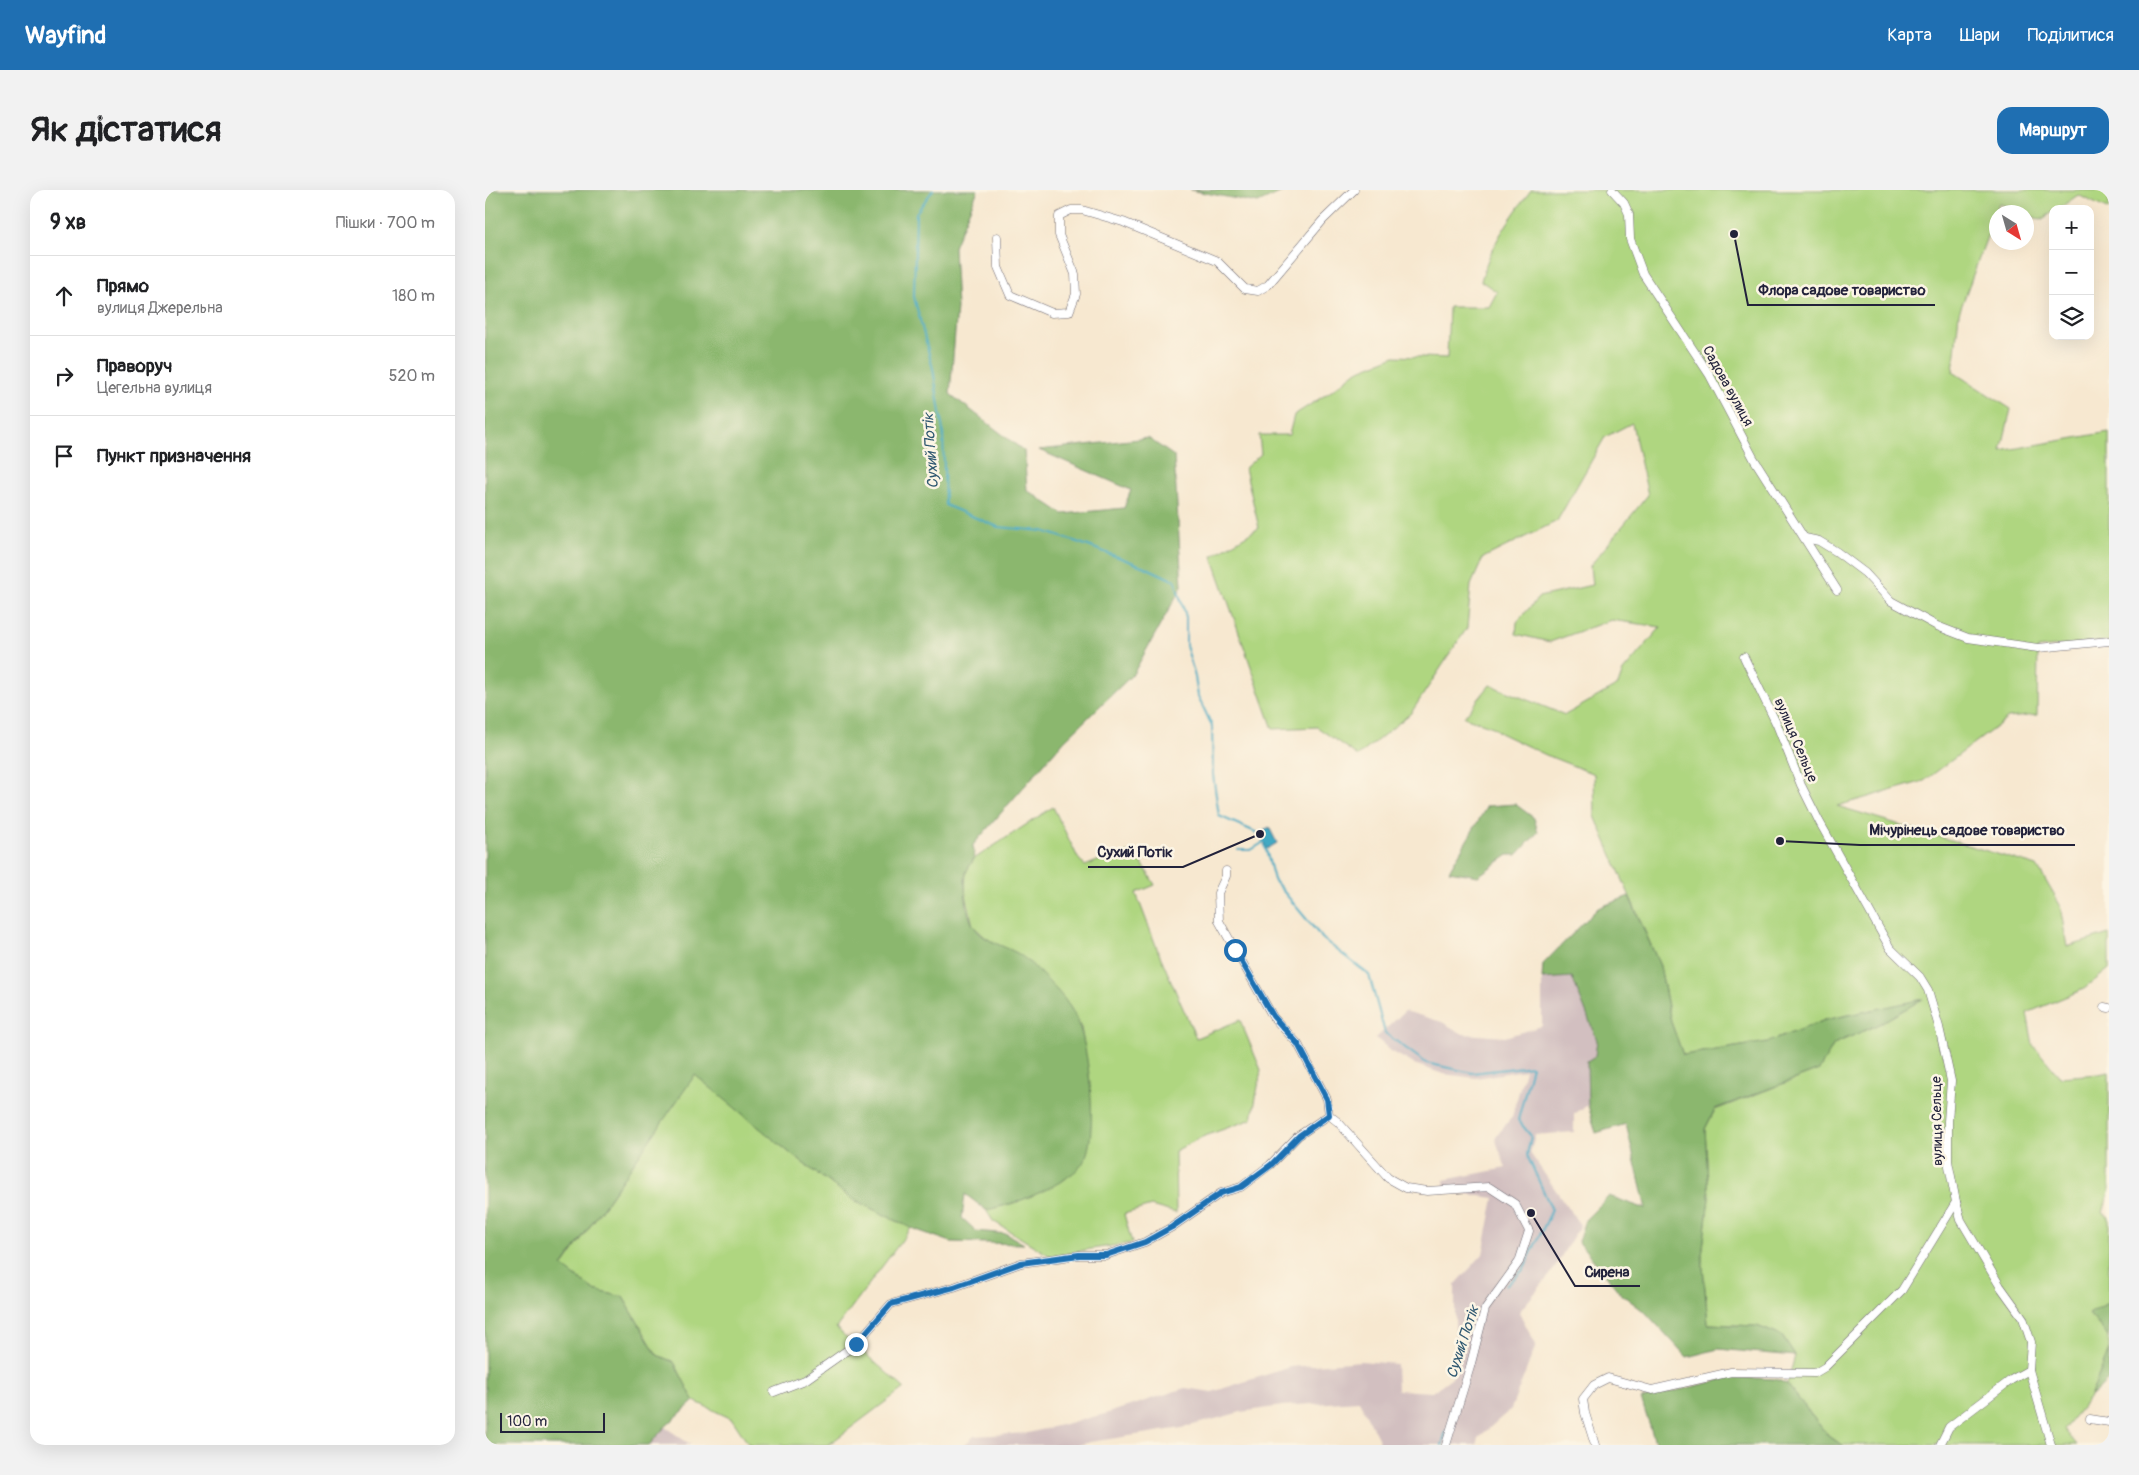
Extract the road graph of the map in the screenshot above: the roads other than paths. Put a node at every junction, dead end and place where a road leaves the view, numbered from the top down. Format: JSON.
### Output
{"nodes":[{"id":1,"x":1354,"y":190,"type":"edge"},
{"id":2,"x":1612,"y":190,"type":"edge"},
{"id":3,"x":997,"y":237,"type":"dead end"},
{"id":4,"x":1805,"y":538,"type":"junction"},
{"id":5,"x":1837,"y":590,"type":"dead end"},
{"id":6,"x":2109,"y":641,"type":"edge"},
{"id":7,"x":1744,"y":657,"type":"dead end"},
{"id":8,"x":1226,"y":871,"type":"dead end"},
{"id":9,"x":1329,"y":1115,"type":"junction"},
{"id":10,"x":1956,"y":1202,"type":"junction"},
{"id":11,"x":2029,"y":1370,"type":"junction"},
{"id":12,"x":773,"y":1392,"type":"dead end"},
{"id":13,"x":2090,"y":1419,"type":"dead end"},
{"id":14,"x":2109,"y":1422,"type":"edge"},
{"id":15,"x":1445,"y":1445,"type":"edge"},
{"id":16,"x":1595,"y":1445,"type":"edge"},
{"id":17,"x":1940,"y":1445,"type":"edge"},
{"id":18,"x":2051,"y":1445,"type":"edge"}],
"edges":[{"from":1,"to":3,"type":"street"},
{"from":2,"to":4,"type":"street","name":"Садова вулиця"},
{"from":4,"to":5,"type":"street","name":"Садова вулиця"},
{"from":4,"to":6,"type":"street"},
{"from":7,"to":10,"type":"street","name":"вулиця Сельце"},
{"from":8,"to":9,"type":"street"},
{"from":9,"to":12,"type":"street"},
{"from":9,"to":15,"type":"street"},
{"from":10,"to":11,"type":"street","name":"вулиця Сельце"},
{"from":10,"to":16,"type":"street"},
{"from":11,"to":17,"type":"street"},
{"from":11,"to":18,"type":"street"},
{"from":13,"to":14,"type":"street"}]}
